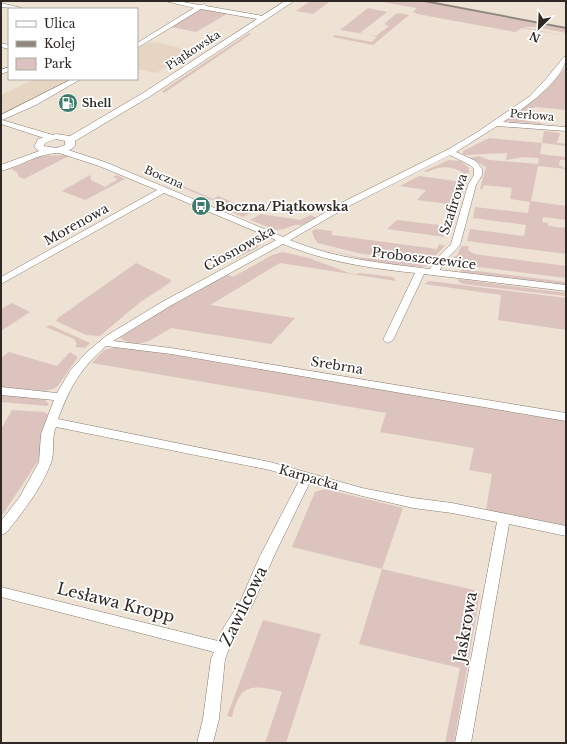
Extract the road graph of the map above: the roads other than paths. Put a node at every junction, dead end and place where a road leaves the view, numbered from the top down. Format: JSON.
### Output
{"nodes":[{"id":1,"x":168,"y":1,"type":"edge"},
{"id":2,"x":209,"y":1,"type":"edge"},
{"id":3,"x":290,"y":1,"type":"edge"},
{"id":4,"x":1,"y":5,"type":"edge"},
{"id":5,"x":200,"y":7,"type":"junction"},
{"id":6,"x":15,"y":8,"type":"edge"},
{"id":7,"x":263,"y":18,"type":"junction"},
{"id":8,"x":138,"y":45,"type":"edge"},
{"id":9,"x":566,"y":58,"type":"edge"},
{"id":10,"x":75,"y":80,"type":"edge"},
{"id":11,"x":1,"y":118,"type":"edge"},
{"id":12,"x":1,"y":122,"type":"edge"},
{"id":13,"x":496,"y":124,"type":"junction"},
{"id":14,"x":13,"y":126,"type":"junction"},
{"id":15,"x":566,"y":129,"type":"edge"},
{"id":16,"x":50,"y":137,"type":"junction"},
{"id":17,"x":67,"y":141,"type":"junction"},
{"id":18,"x":47,"y":147,"type":"junction"},
{"id":19,"x":450,"y":152,"type":"junction"},
{"id":20,"x":102,"y":164,"type":"junction"},
{"id":21,"x":1,"y":167,"type":"edge"},
{"id":22,"x":163,"y":190,"type":"junction"},
{"id":23,"x":282,"y":240,"type":"junction"},
{"id":24,"x":421,"y":271,"type":"junction"},
{"id":25,"x":434,"y":272,"type":"junction"},
{"id":26,"x":1,"y":280,"type":"edge"},
{"id":27,"x":566,"y":288,"type":"edge"},
{"id":28,"x":388,"y":340,"type":"dead end"},
{"id":29,"x":104,"y":343,"type":"junction"},
{"id":30,"x":1,"y":391,"type":"edge"},
{"id":31,"x":61,"y":397,"type":"junction"},
{"id":32,"x":566,"y":417,"type":"edge"},
{"id":33,"x":52,"y":422,"type":"junction"},
{"id":34,"x":307,"y":476,"type":"junction"},
{"id":35,"x":504,"y":518,"type":"junction"},
{"id":36,"x":1,"y":530,"type":"edge"},
{"id":37,"x":566,"y":531,"type":"edge"},
{"id":38,"x":1,"y":592,"type":"edge"},
{"id":39,"x":223,"y":648,"type":"junction"},
{"id":40,"x":205,"y":743,"type":"edge"},
{"id":41,"x":463,"y":743,"type":"edge"}],
"edges":[{"from":1,"to":5,"type":"street"},
{"from":2,"to":5,"type":"street"},
{"from":3,"to":7,"type":"main road","name":"Piątkowska"},
{"from":4,"to":6,"type":"street"},
{"from":5,"to":7,"type":"street"},
{"from":5,"to":8,"type":"street"},
{"from":7,"to":17,"type":"main road","name":"Piątkowska"},
{"from":9,"to":13,"type":"street","name":"Ciosnowska"},
{"from":10,"to":11,"type":"street"},
{"from":12,"to":14,"type":"street"},
{"from":13,"to":15,"type":"street","name":"Perłowa"},
{"from":13,"to":19,"type":"street","name":"Ciosnowska"},
{"from":14,"to":16,"type":"street"},
{"from":14,"to":18,"type":"street","name":"Boczna"},
{"from":16,"to":17,"type":"main road"},
{"from":16,"to":18,"type":"main road"},
{"from":17,"to":18,"type":"main road","name":"Piątkowska"},
{"from":17,"to":20,"type":"street","name":"Boczna"},
{"from":18,"to":20,"type":"street","name":"Boczna"},
{"from":18,"to":21,"type":"main road"},
{"from":19,"to":23,"type":"street","name":"Ciosnowska"},
{"from":19,"to":25,"type":"street","name":"Szafirowa"},
{"from":20,"to":22,"type":"street","name":"Boczna"},
{"from":22,"to":23,"type":"street","name":"Boczna"},
{"from":22,"to":26,"type":"street","name":"Morenowa"},
{"from":23,"to":24,"type":"street","name":"Proboszczewice"},
{"from":23,"to":29,"type":"street","name":"Ciosnowska"},
{"from":24,"to":25,"type":"street","name":"Proboszczewice"},
{"from":24,"to":28,"type":"street"},
{"from":25,"to":27,"type":"street","name":"Proboszczewice"},
{"from":29,"to":31,"type":"street","name":"Ciosnowska"},
{"from":29,"to":32,"type":"street","name":"Srebrna"},
{"from":30,"to":31,"type":"street"},
{"from":31,"to":33,"type":"street","name":"Ciosnowska"},
{"from":33,"to":34,"type":"street","name":"Karpacka"},
{"from":33,"to":36,"type":"street","name":"Ciosnowska"},
{"from":34,"to":35,"type":"street","name":"Karpacka"},
{"from":34,"to":39,"type":"street","name":"Zawilcowa"},
{"from":35,"to":37,"type":"street","name":"Karpacka"},
{"from":35,"to":41,"type":"street","name":"Jaskrowa"},
{"from":38,"to":39,"type":"street","name":"Lesława Kropp"},
{"from":39,"to":40,"type":"street","name":"Zawilcowa"}]}
